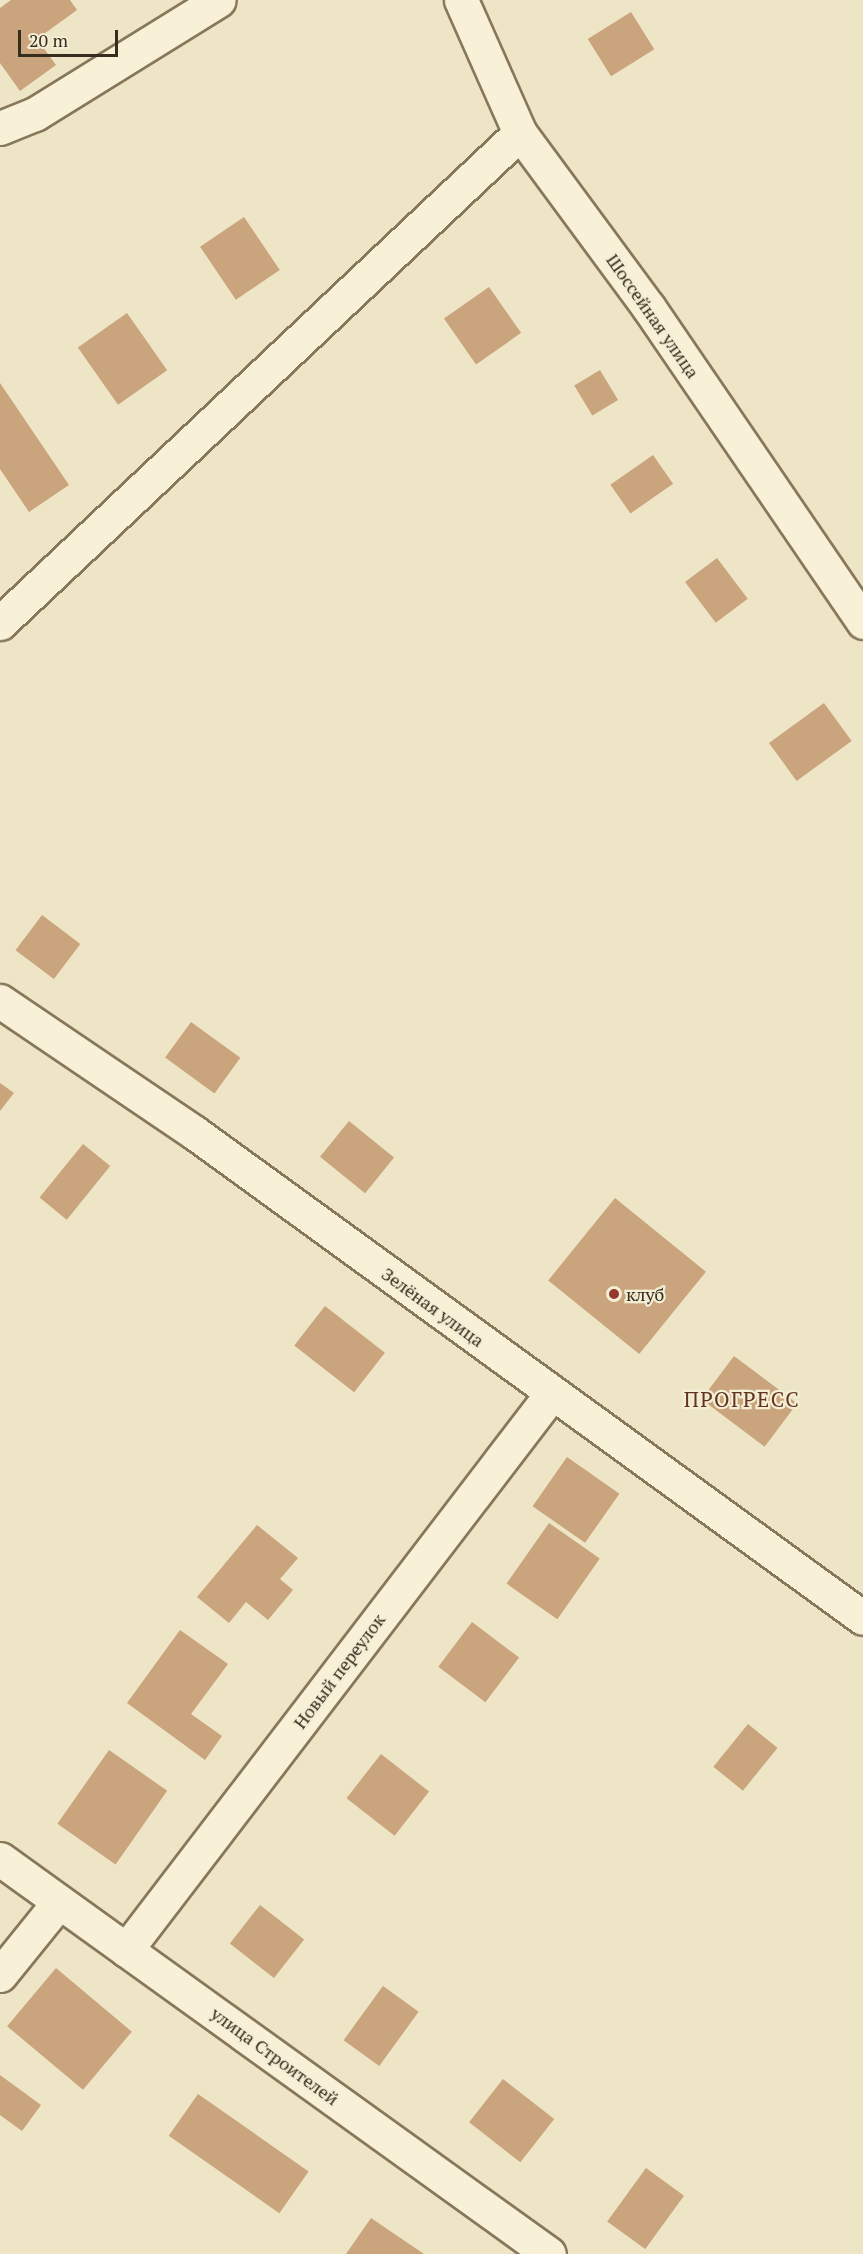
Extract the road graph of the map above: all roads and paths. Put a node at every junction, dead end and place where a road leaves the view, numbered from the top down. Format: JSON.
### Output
{"nodes":[{"id":1,"x":219,"y":0,"type":"edge"},
{"id":2,"x":461,"y":0,"type":"edge"},
{"id":3,"x":0,"y":128,"type":"edge"},
{"id":4,"x":520,"y":133,"type":"junction"},
{"id":5,"x":863,"y":622,"type":"edge"},
{"id":6,"x":0,"y":623,"type":"edge"},
{"id":7,"x":0,"y":1001,"type":"edge"},
{"id":8,"x":552,"y":1393,"type":"junction"},
{"id":9,"x":863,"y":1618,"type":"edge"},
{"id":10,"x":0,"y":1859,"type":"edge"},
{"id":11,"x":58,"y":1902,"type":"junction"},
{"id":12,"x":126,"y":1950,"type":"junction"},
{"id":13,"x":0,"y":1975,"type":"edge"},
{"id":14,"x":549,"y":2254,"type":"edge"}],
"edges":[{"from":1,"to":3,"type":"street"},
{"from":2,"to":4,"type":"street","name":"Шоссейная улица"},
{"from":4,"to":5,"type":"street","name":"Шоссейная улица"},
{"from":4,"to":6,"type":"street"},
{"from":7,"to":8,"type":"street","name":"Зелёная улица"},
{"from":8,"to":9,"type":"street","name":"Зелёная улица"},
{"from":8,"to":12,"type":"street","name":"Новый переулок"},
{"from":10,"to":11,"type":"street","name":"улица Строителей"},
{"from":11,"to":12,"type":"street","name":"улица Строителей"},
{"from":11,"to":13,"type":"street"},
{"from":12,"to":14,"type":"street","name":"улица Строителей"}]}
